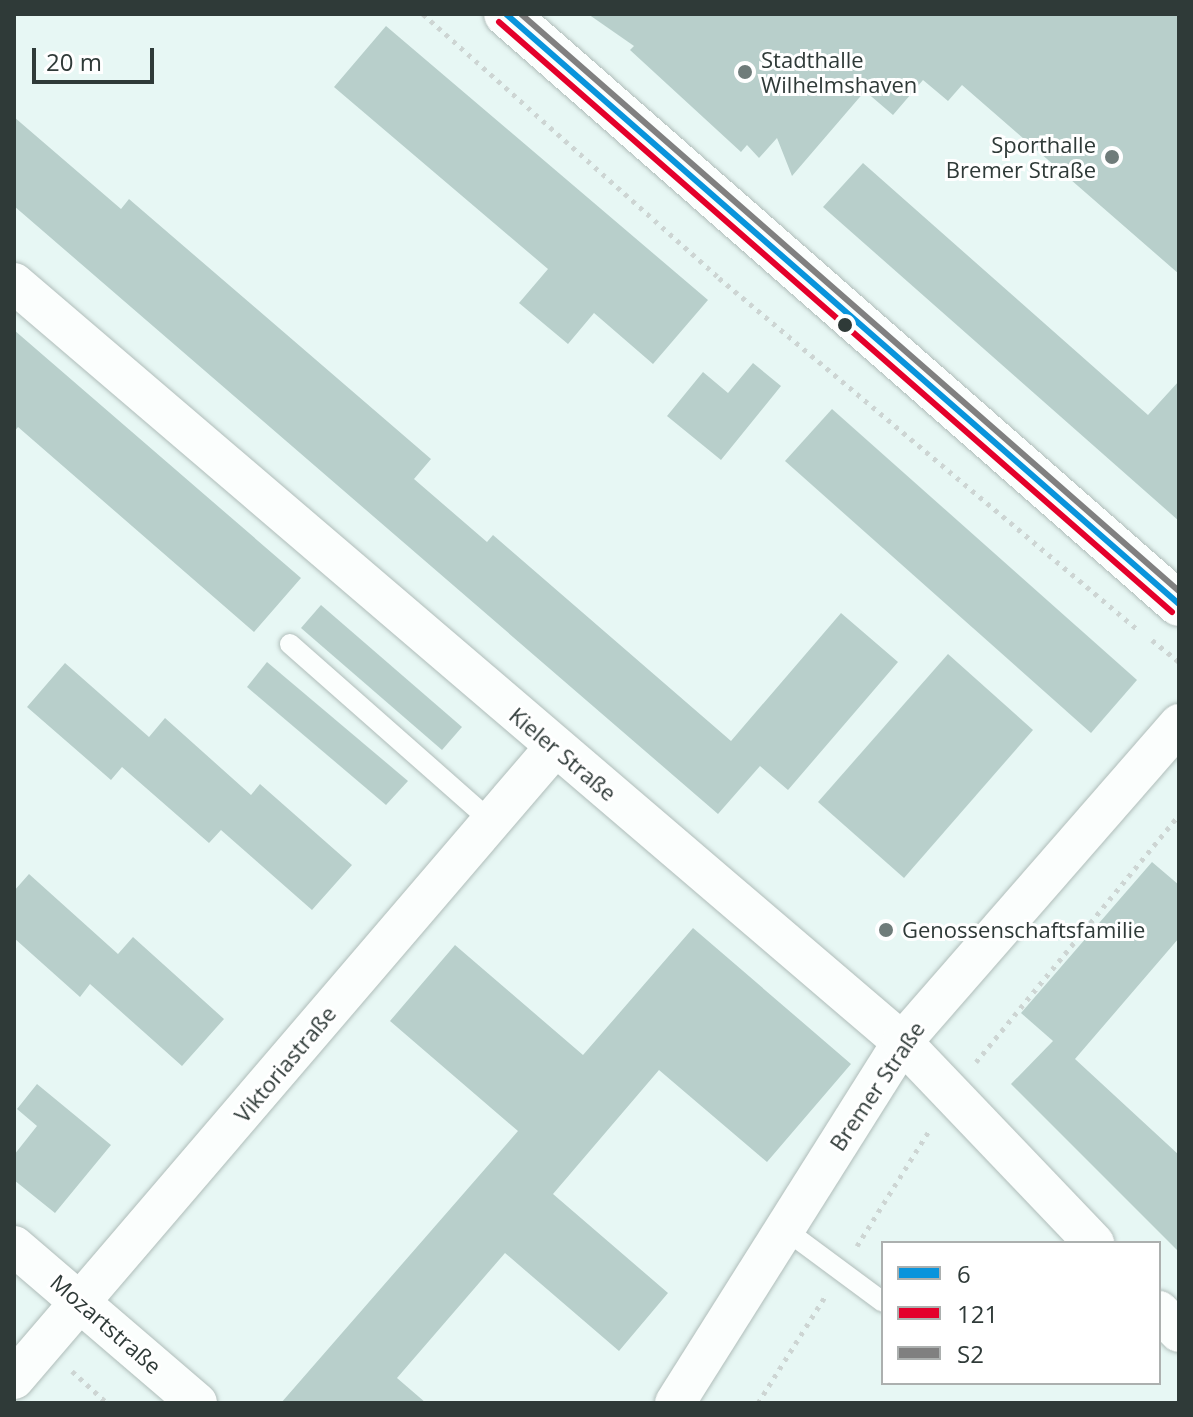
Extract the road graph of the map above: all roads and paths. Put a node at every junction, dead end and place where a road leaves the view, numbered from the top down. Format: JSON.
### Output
{"nodes":[{"id":1,"x":423,"y":14,"type":"edge"},
{"id":2,"x":506,"y":14,"type":"edge"},
{"id":3,"x":14,"y":283,"type":"edge"},
{"id":4,"x":1179,"y":604,"type":"edge"},
{"id":5,"x":290,"y":644,"type":"dead end"},
{"id":6,"x":1179,"y":662,"type":"edge"},
{"id":7,"x":1179,"y":724,"type":"edge"},
{"id":8,"x":555,"y":747,"type":"junction"},
{"id":9,"x":491,"y":821,"type":"junction"},
{"id":10,"x":902,"y":1042,"type":"junction"},
{"id":11,"x":783,"y":1228,"type":"junction"},
{"id":12,"x":1092,"y":1241,"type":"edge"},
{"id":13,"x":14,"y":1246,"type":"edge"},
{"id":14,"x":881,"y":1301,"type":"edge"},
{"id":15,"x":83,"y":1302,"type":"junction"},
{"id":16,"x":1161,"y":1313,"type":"edge"},
{"id":17,"x":1179,"y":1332,"type":"edge"},
{"id":18,"x":14,"y":1379,"type":"edge"},
{"id":19,"x":197,"y":1403,"type":"edge"},
{"id":20,"x":675,"y":1403,"type":"edge"}],
"edges":[{"from":1,"to":6,"type":"path"},
{"from":2,"to":4,"type":"main road"},
{"from":3,"to":8,"type":"street","name":"Kieler Straße"},
{"from":5,"to":9,"type":"lane"},
{"from":7,"to":10,"type":"street","name":"Bremer Straße"},
{"from":8,"to":9,"type":"street","name":"Viktoriastraße"},
{"from":8,"to":10,"type":"street","name":"Kieler Straße"},
{"from":9,"to":15,"type":"street","name":"Viktoriastraße"},
{"from":10,"to":11,"type":"street","name":"Bremer Straße"},
{"from":10,"to":12,"type":"street","name":"Kieler Straße"},
{"from":11,"to":14,"type":"lane"},
{"from":11,"to":20,"type":"street","name":"Bremer Straße"},
{"from":13,"to":15,"type":"street","name":"Mozartstraße"},
{"from":15,"to":18,"type":"street","name":"Viktoriastraße"},
{"from":15,"to":19,"type":"street","name":"Mozartstraße"},
{"from":16,"to":17,"type":"street"}]}
